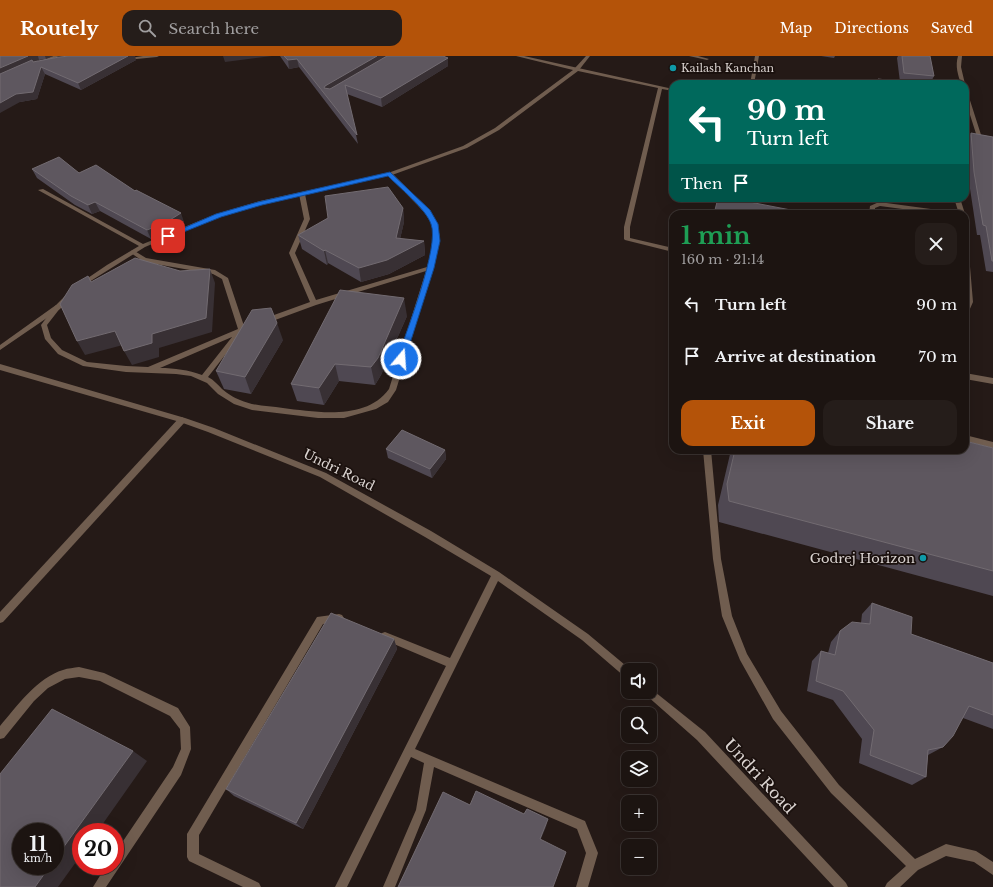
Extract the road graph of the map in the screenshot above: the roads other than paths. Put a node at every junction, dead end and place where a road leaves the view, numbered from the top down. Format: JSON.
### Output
{"nodes":[{"id":1,"x":57,"y":56,"type":"edge"},
{"id":2,"x":157,"y":56,"type":"edge"},
{"id":3,"x":518,"y":56,"type":"edge"},
{"id":4,"x":588,"y":56,"type":"edge"},
{"id":5,"x":691,"y":56,"type":"edge"},
{"id":6,"x":757,"y":56,"type":"edge"},
{"id":7,"x":960,"y":56,"type":"edge"},
{"id":8,"x":118,"y":59,"type":"edge"},
{"id":9,"x":707,"y":60,"type":"dead end"},
{"id":10,"x":61,"y":61,"type":"edge"},
{"id":11,"x":40,"y":62,"type":"junction"},
{"id":12,"x":35,"y":64,"type":"edge"},
{"id":13,"x":576,"y":69,"type":"junction"},
{"id":14,"x":753,"y":80,"type":"edge"},
{"id":15,"x":962,"y":80,"type":"edge"},
{"id":16,"x":660,"y":88,"type":"junction"},
{"id":17,"x":669,"y":89,"type":"edge"},
{"id":18,"x":969,"y":104,"type":"edge"},
{"id":19,"x":969,"y":140,"type":"edge"},
{"id":20,"x":981,"y":142,"type":"junction"},
{"id":21,"x":993,"y":144,"type":"edge"},
{"id":22,"x":390,"y":174,"type":"junction"},
{"id":23,"x":42,"y":190,"type":"edge"},
{"id":24,"x":302,"y":194,"type":"junction"},
{"id":25,"x":872,"y":210,"type":"edge"},
{"id":26,"x":923,"y":210,"type":"edge"},
{"id":27,"x":143,"y":246,"type":"junction"},
{"id":28,"x":669,"y":249,"type":"edge"},
{"id":29,"x":132,"y":252,"type":"junction"},
{"id":30,"x":430,"y":268,"type":"junction"},
{"id":31,"x":969,"y":290,"type":"edge"},
{"id":32,"x":314,"y":303,"type":"junction"},
{"id":33,"x":969,"y":304,"type":"edge"},
{"id":34,"x":58,"y":307,"type":"junction"},
{"id":35,"x":242,"y":330,"type":"junction"},
{"id":36,"x":0,"y":348,"type":"edge"},
{"id":37,"x":0,"y":367,"type":"edge"},
{"id":38,"x":149,"y":370,"type":"junction"},
{"id":39,"x":969,"y":377,"type":"edge"},
{"id":40,"x":203,"y":378,"type":"junction"},
{"id":41,"x":993,"y":381,"type":"edge"},
{"id":42,"x":182,"y":420,"type":"junction"},
{"id":43,"x":969,"y":439,"type":"edge"},
{"id":44,"x":993,"y":445,"type":"edge"},
{"id":45,"x":707,"y":454,"type":"edge"},
{"id":46,"x":496,"y":575,"type":"junction"},
{"id":47,"x":0,"y":619,"type":"edge"},
{"id":48,"x":346,"y":620,"type":"edge"},
{"id":49,"x":374,"y":632,"type":"edge"},
{"id":50,"x":451,"y":663,"type":"junction"},
{"id":51,"x":621,"y":668,"type":"edge"},
{"id":52,"x":657,"y":699,"type":"edge"},
{"id":53,"x":0,"y":734,"type":"edge"},
{"id":54,"x":408,"y":751,"type":"junction"},
{"id":55,"x":430,"y":760,"type":"junction"},
{"id":56,"x":124,"y":850,"type":"edge"},
{"id":57,"x":914,"y":866,"type":"junction"},
{"id":58,"x":993,"y":869,"type":"edge"},
{"id":59,"x":107,"y":875,"type":"edge"},
{"id":60,"x":99,"y":887,"type":"edge"},
{"id":61,"x":255,"y":887,"type":"edge"},
{"id":62,"x":341,"y":887,"type":"edge"},
{"id":63,"x":389,"y":887,"type":"edge"},
{"id":64,"x":582,"y":887,"type":"edge"},
{"id":65,"x":842,"y":887,"type":"edge"},
{"id":66,"x":891,"y":887,"type":"edge"}],
"edges":[{"from":1,"to":11,"type":"street"},
{"from":2,"to":8,"type":"street"},
{"from":3,"to":13,"type":"street"},
{"from":4,"to":13,"type":"street"},
{"from":5,"to":9,"type":"street"},
{"from":6,"to":14,"type":"street"},
{"from":7,"to":15,"type":"street"},
{"from":10,"to":11,"type":"street"},
{"from":11,"to":12,"type":"street"},
{"from":13,"to":16,"type":"street"},
{"from":13,"to":22,"type":"street"},
{"from":16,"to":17,"type":"street"},
{"from":16,"to":28,"type":"street"},
{"from":18,"to":20,"type":"street"},
{"from":19,"to":20,"type":"street"},
{"from":20,"to":21,"type":"street"},
{"from":22,"to":24,"type":"street"},
{"from":22,"to":30,"type":"street"},
{"from":23,"to":27,"type":"street"},
{"from":24,"to":27,"type":"street"},
{"from":24,"to":32,"type":"street"},
{"from":25,"to":26,"type":"street"},
{"from":27,"to":29,"type":"street"},
{"from":29,"to":34,"type":"street"},
{"from":29,"to":35,"type":"street"},
{"from":30,"to":32,"type":"street"},
{"from":30,"to":40,"type":"street"},
{"from":31,"to":33,"type":"street"},
{"from":32,"to":35,"type":"street"},
{"from":34,"to":36,"type":"street"},
{"from":34,"to":38,"type":"street"},
{"from":35,"to":38,"type":"street"},
{"from":35,"to":40,"type":"street"},
{"from":37,"to":42,"type":"street","name":"Undri Road"},
{"from":38,"to":40,"type":"street"},
{"from":39,"to":41,"type":"street"},
{"from":42,"to":46,"type":"street","name":"Undri Road"},
{"from":42,"to":47,"type":"street"},
{"from":43,"to":44,"type":"street"},
{"from":45,"to":57,"type":"street"},
{"from":46,"to":50,"type":"street"},
{"from":46,"to":51,"type":"street","name":"Undri Road"},
{"from":48,"to":61,"type":"street"},
{"from":49,"to":50,"type":"street"},
{"from":50,"to":54,"type":"street"},
{"from":52,"to":65,"type":"street","name":"Undri Road"},
{"from":53,"to":56,"type":"street"},
{"from":54,"to":55,"type":"street"},
{"from":54,"to":62,"type":"street"},
{"from":55,"to":63,"type":"street"},
{"from":55,"to":64,"type":"street"},
{"from":57,"to":58,"type":"street"},
{"from":57,"to":66,"type":"street"},
{"from":59,"to":60,"type":"street"}]}
